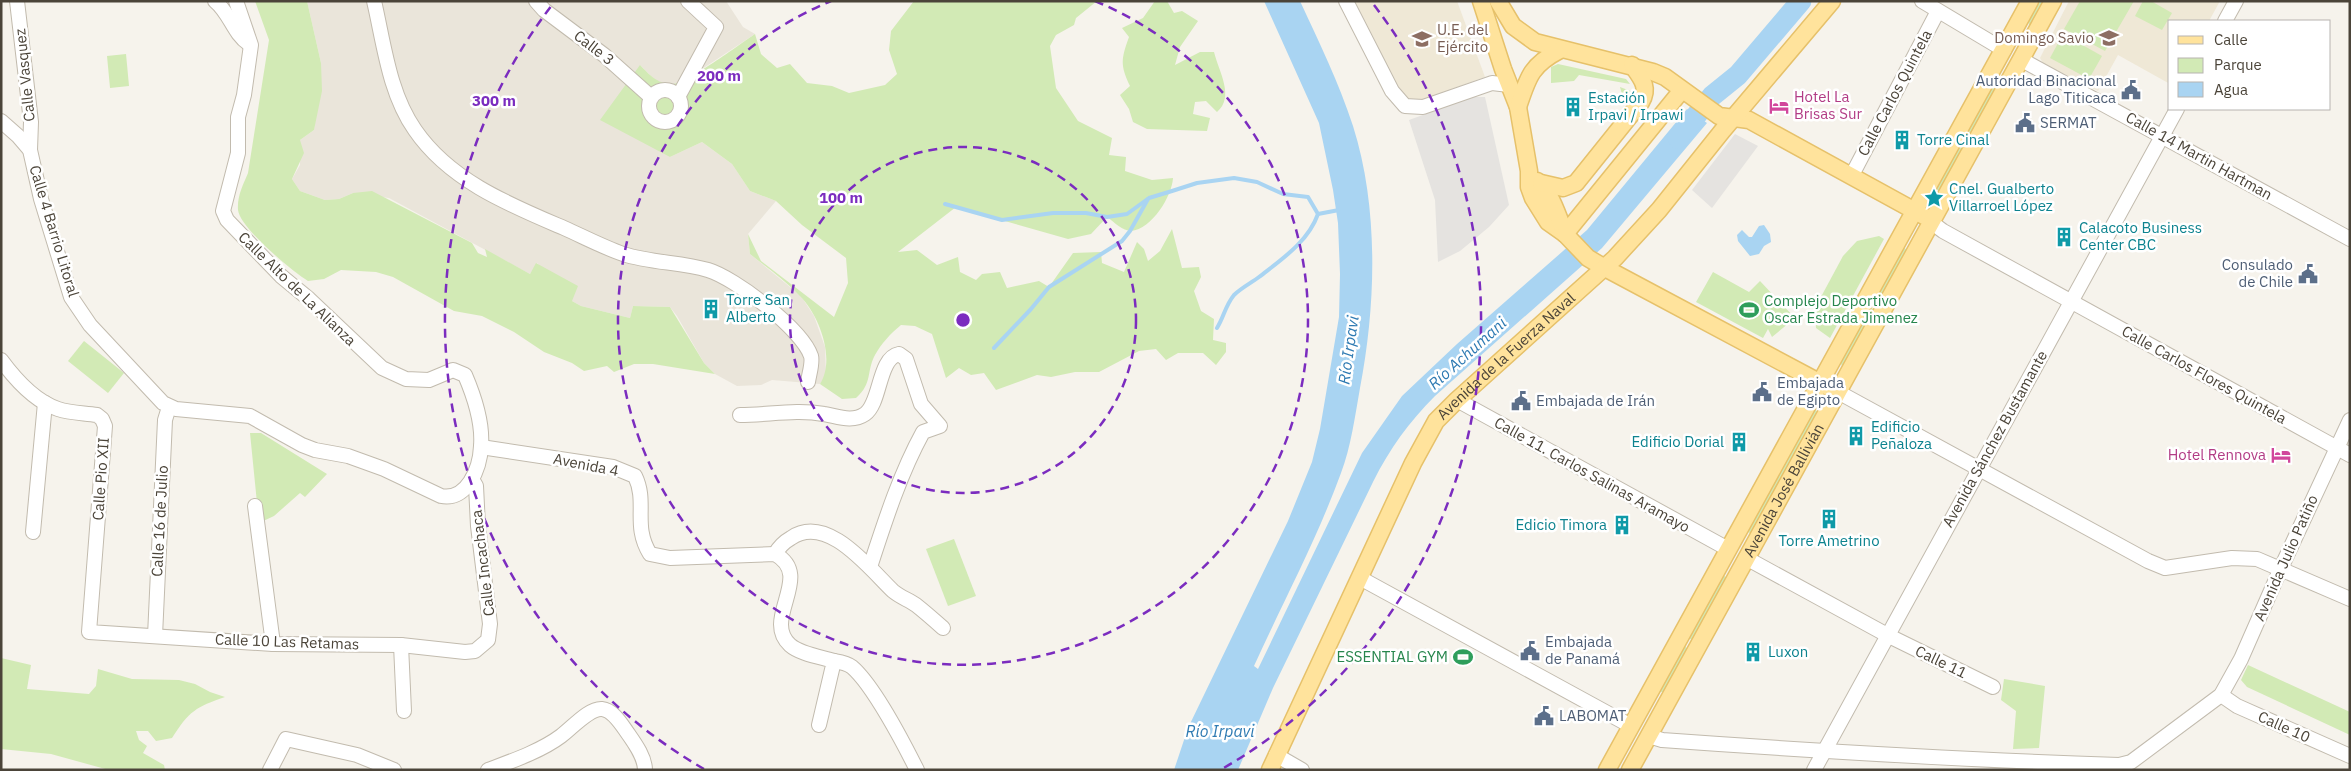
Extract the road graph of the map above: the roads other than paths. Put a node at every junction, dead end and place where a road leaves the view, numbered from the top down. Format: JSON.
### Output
{"nodes":[{"id":1,"x":17,"y":1,"type":"edge"},
{"id":2,"x":215,"y":1,"type":"edge"},
{"id":3,"x":236,"y":1,"type":"edge"},
{"id":4,"x":374,"y":1,"type":"edge"},
{"id":5,"x":536,"y":1,"type":"edge"},
{"id":6,"x":688,"y":1,"type":"edge"},
{"id":7,"x":1346,"y":1,"type":"edge"},
{"id":8,"x":1481,"y":1,"type":"edge"},
{"id":9,"x":1498,"y":1,"type":"edge"},
{"id":10,"x":1832,"y":1,"type":"edge"},
{"id":11,"x":1922,"y":1,"type":"edge"},
{"id":12,"x":2030,"y":1,"type":"edge"},
{"id":13,"x":2053,"y":1,"type":"edge"},
{"id":14,"x":2236,"y":1,"type":"edge"},
{"id":15,"x":1938,"y":11,"type":"junction"},
{"id":16,"x":2226,"y":20,"type":"edge"},
{"id":17,"x":251,"y":45,"type":"junction"},
{"id":18,"x":1560,"y":50,"type":"junction"},
{"id":19,"x":2004,"y":50,"type":"junction"},
{"id":20,"x":2022,"y":60,"type":"junction"},
{"id":21,"x":1632,"y":65,"type":"junction"},
{"id":22,"x":1509,"y":85,"type":"junction"},
{"id":23,"x":1688,"y":95,"type":"junction"},
{"id":24,"x":651,"y":97,"type":"junction"},
{"id":25,"x":678,"y":97,"type":"junction"},
{"id":26,"x":1518,"y":107,"type":"junction"},
{"id":27,"x":2175,"y":110,"type":"edge"},
{"id":28,"x":1726,"y":117,"type":"junction"},
{"id":29,"x":1,"y":122,"type":"edge"},
{"id":30,"x":2161,"y":136,"type":"junction"},
{"id":31,"x":30,"y":150,"type":"junction"},
{"id":32,"x":1852,"y":175,"type":"junction"},
{"id":33,"x":1535,"y":177,"type":"junction"},
{"id":34,"x":1915,"y":210,"type":"junction"},
{"id":35,"x":1931,"y":222,"type":"junction"},
{"id":36,"x":1567,"y":237,"type":"junction"},
{"id":37,"x":2350,"y":239,"type":"edge"},
{"id":38,"x":1594,"y":263,"type":"junction"},
{"id":39,"x":2072,"y":300,"type":"junction"},
{"id":40,"x":1,"y":360,"type":"edge"},
{"id":41,"x":808,"y":382,"type":"dead end"},
{"id":42,"x":1821,"y":383,"type":"junction"},
{"id":43,"x":1838,"y":392,"type":"junction"},
{"id":44,"x":1457,"y":400,"type":"junction"},
{"id":45,"x":45,"y":403,"type":"junction"},
{"id":46,"x":169,"y":407,"type":"junction"},
{"id":47,"x":740,"y":416,"type":"dead end"},
{"id":48,"x":2350,"y":420,"type":"edge"},
{"id":49,"x":481,"y":447,"type":"junction"},
{"id":50,"x":2337,"y":448,"type":"junction"},
{"id":51,"x":2350,"y":455,"type":"edge"},
{"id":52,"x":1979,"y":469,"type":"junction"},
{"id":53,"x":472,"y":479,"type":"junction"},
{"id":54,"x":255,"y":506,"type":"dead end"},
{"id":55,"x":34,"y":532,"type":"dead end"},
{"id":56,"x":1728,"y":549,"type":"junction"},
{"id":57,"x":775,"y":554,"type":"junction"},
{"id":58,"x":1746,"y":558,"type":"junction"},
{"id":59,"x":870,"y":567,"type":"junction"},
{"id":60,"x":2280,"y":568,"type":"junction"},
{"id":61,"x":1360,"y":578,"type":"junction"},
{"id":62,"x":2350,"y":599,"type":"edge"},
{"id":63,"x":942,"y":628,"type":"dead end"},
{"id":64,"x":90,"y":632,"type":"joint"},
{"id":65,"x":155,"y":636,"type":"junction"},
{"id":66,"x":1889,"y":636,"type":"junction"},
{"id":67,"x":273,"y":644,"type":"junction"},
{"id":68,"x":401,"y":644,"type":"junction"},
{"id":69,"x":482,"y":646,"type":"joint"},
{"id":70,"x":834,"y":662,"type":"junction"},
{"id":71,"x":1993,"y":687,"type":"dead end"},
{"id":72,"x":2221,"y":695,"type":"junction"},
{"id":73,"x":404,"y":711,"type":"dead end"},
{"id":74,"x":819,"y":725,"type":"dead end"},
{"id":75,"x":1631,"y":726,"type":"junction"},
{"id":76,"x":1649,"y":736,"type":"junction"},
{"id":77,"x":1826,"y":750,"type":"junction"},
{"id":78,"x":2350,"y":756,"type":"edge"},
{"id":79,"x":1273,"y":762,"type":"edge"},
{"id":80,"x":2020,"y":765,"type":"edge"},
{"id":81,"x":2131,"y":766,"type":"edge"},
{"id":82,"x":270,"y":770,"type":"edge"},
{"id":83,"x":394,"y":770,"type":"edge"},
{"id":84,"x":488,"y":770,"type":"edge"},
{"id":85,"x":645,"y":770,"type":"edge"},
{"id":86,"x":917,"y":770,"type":"edge"},
{"id":87,"x":1302,"y":770,"type":"edge"},
{"id":88,"x":1607,"y":770,"type":"edge"},
{"id":89,"x":1630,"y":770,"type":"edge"},
{"id":90,"x":1814,"y":770,"type":"edge"}],
"edges":[{"from":1,"to":31,"type":"street","name":"Calle Vasquez"},
{"from":2,"to":17,"type":"street"},
{"from":3,"to":17,"type":"street","name":"Calle Alto de La Alianza"},
{"from":4,"to":41,"type":"street"},
{"from":5,"to":24,"type":"street","name":"Calle 3"},
{"from":6,"to":25,"type":"street"},
{"from":7,"to":22,"type":"street"},
{"from":8,"to":22,"type":"main road"},
{"from":9,"to":18,"type":"main road"},
{"from":10,"to":28,"type":"main road","name":"Avenida de la Fuerza Naval"},
{"from":11,"to":15,"type":"street"},
{"from":12,"to":19,"type":"main road","name":"Avenida José Ballivián"},
{"from":13,"to":20,"type":"main road","name":"Avenida José Ballivián"},
{"from":14,"to":16,"type":"street"},
{"from":15,"to":19,"type":"street"},
{"from":15,"to":32,"type":"street","name":"Calle Carlos Quintela"},
{"from":17,"to":49,"type":"street","name":"Calle Alto de La Alianza"},
{"from":18,"to":21,"type":"main road"},
{"from":18,"to":26,"type":"main road"},
{"from":19,"to":34,"type":"main road","name":"Avenida José Ballivián"},
{"from":20,"to":30,"type":"street","name":"Calle 14 Martin Hartman"},
{"from":20,"to":35,"type":"main road","name":"Avenida José Ballivián"},
{"from":21,"to":23,"type":"main road"},
{"from":21,"to":33,"type":"main road"},
{"from":22,"to":26,"type":"main road"},
{"from":23,"to":28,"type":"main road"},
{"from":23,"to":36,"type":"main road"},
{"from":24,"to":25,"type":"street"},
{"from":24,"to":25,"type":"street"},
{"from":26,"to":33,"type":"main road"},
{"from":27,"to":30,"type":"street","name":"Avenida Sánchez Bustamante"},
{"from":28,"to":32,"type":"main road"},
{"from":28,"to":38,"type":"main road","name":"Avenida de la Fuerza Naval"},
{"from":29,"to":31,"type":"street","name":"Calle 4 Barrio Litoral"},
{"from":30,"to":37,"type":"street","name":"Calle 14 Martin Hartman"},
{"from":30,"to":39,"type":"street","name":"Avenida Sánchez Bustamante"},
{"from":31,"to":46,"type":"street","name":"Calle 4 Barrio Litoral"},
{"from":32,"to":34,"type":"main road"},
{"from":33,"to":36,"type":"main road"},
{"from":34,"to":35,"type":"main road"},
{"from":34,"to":42,"type":"main road","name":"Avenida José Ballivián"},
{"from":35,"to":39,"type":"street","name":"Calle Carlos Flores Quintela"},
{"from":35,"to":43,"type":"main road","name":"Avenida José Ballivián"},
{"from":36,"to":38,"type":"main road"},
{"from":38,"to":42,"type":"main road"},
{"from":38,"to":44,"type":"main road","name":"Avenida de la Fuerza Naval"},
{"from":39,"to":50,"type":"street","name":"Calle Carlos Flores Quintela"},
{"from":39,"to":52,"type":"street","name":"Avenida Sánchez Bustamante"},
{"from":40,"to":45,"type":"street","name":"Calle Pio XII"},
{"from":42,"to":43,"type":"main road"},
{"from":42,"to":56,"type":"main road","name":"Avenida José Ballivián"},
{"from":43,"to":52,"type":"street"},
{"from":43,"to":58,"type":"main road","name":"Avenida José Ballivián"},
{"from":44,"to":56,"type":"street","name":"Calle 11. Carlos Salinas Aramayo"},
{"from":44,"to":61,"type":"main road","name":"Avenida de la Fuerza Naval"},
{"from":45,"to":55,"type":"street"},
{"from":45,"to":64,"type":"street","name":"Calle Pio XII"},
{"from":46,"to":53,"type":"street"},
{"from":46,"to":65,"type":"street","name":"Calle 16 de Julio"},
{"from":47,"to":59,"type":"street"},
{"from":48,"to":50,"type":"street","name":"Avenida Julio Patiño"},
{"from":49,"to":53,"type":"street"},
{"from":49,"to":57,"type":"street","name":"Avenida 4"},
{"from":50,"to":51,"type":"street","name":"Calle Carlos Flores Quintela"},
{"from":50,"to":60,"type":"street","name":"Avenida Julio Patiño"},
{"from":52,"to":60,"type":"street"},
{"from":52,"to":66,"type":"street","name":"Avenida Sánchez Bustamante"},
{"from":53,"to":69,"type":"street","name":"Calle Incachaca"},
{"from":54,"to":67,"type":"street"},
{"from":56,"to":75,"type":"main road","name":"Avenida José Ballivián"},
{"from":57,"to":59,"type":"street"},
{"from":57,"to":70,"type":"street"},
{"from":58,"to":66,"type":"street","name":"Calle 11"},
{"from":58,"to":76,"type":"main road","name":"Avenida José Ballivián"},
{"from":59,"to":63,"type":"street"},
{"from":60,"to":62,"type":"street"},
{"from":60,"to":72,"type":"street","name":"Avenida Julio Patiño"},
{"from":61,"to":75,"type":"street"},
{"from":61,"to":79,"type":"main road","name":"Avenida de la Fuerza Naval"},
{"from":64,"to":65,"type":"street","name":"Calle 10 Las Retamas"},
{"from":65,"to":67,"type":"street","name":"Calle 10 Las Retamas"},
{"from":66,"to":71,"type":"street","name":"Calle 11"},
{"from":66,"to":77,"type":"street","name":"Avenida Sánchez Bustamante"},
{"from":67,"to":68,"type":"street","name":"Calle 10 Las Retamas"},
{"from":68,"to":69,"type":"street","name":"Calle 10 Las Retamas"},
{"from":68,"to":73,"type":"street"},
{"from":70,"to":74,"type":"street"},
{"from":70,"to":86,"type":"street"},
{"from":72,"to":78,"type":"street","name":"Calle 10"},
{"from":72,"to":81,"type":"street"},
{"from":75,"to":76,"type":"main road"},
{"from":75,"to":88,"type":"main road","name":"Avenida José Ballivián"},
{"from":76,"to":77,"type":"street"},
{"from":76,"to":89,"type":"main road","name":"Avenida José Ballivián"},
{"from":77,"to":80,"type":"street"},
{"from":77,"to":90,"type":"street","name":"Avenida Sánchez Bustamante"},
{"from":79,"to":87,"type":"street"},
{"from":80,"to":81,"type":"street"},
{"from":82,"to":83,"type":"street"},
{"from":84,"to":85,"type":"street"}]}
